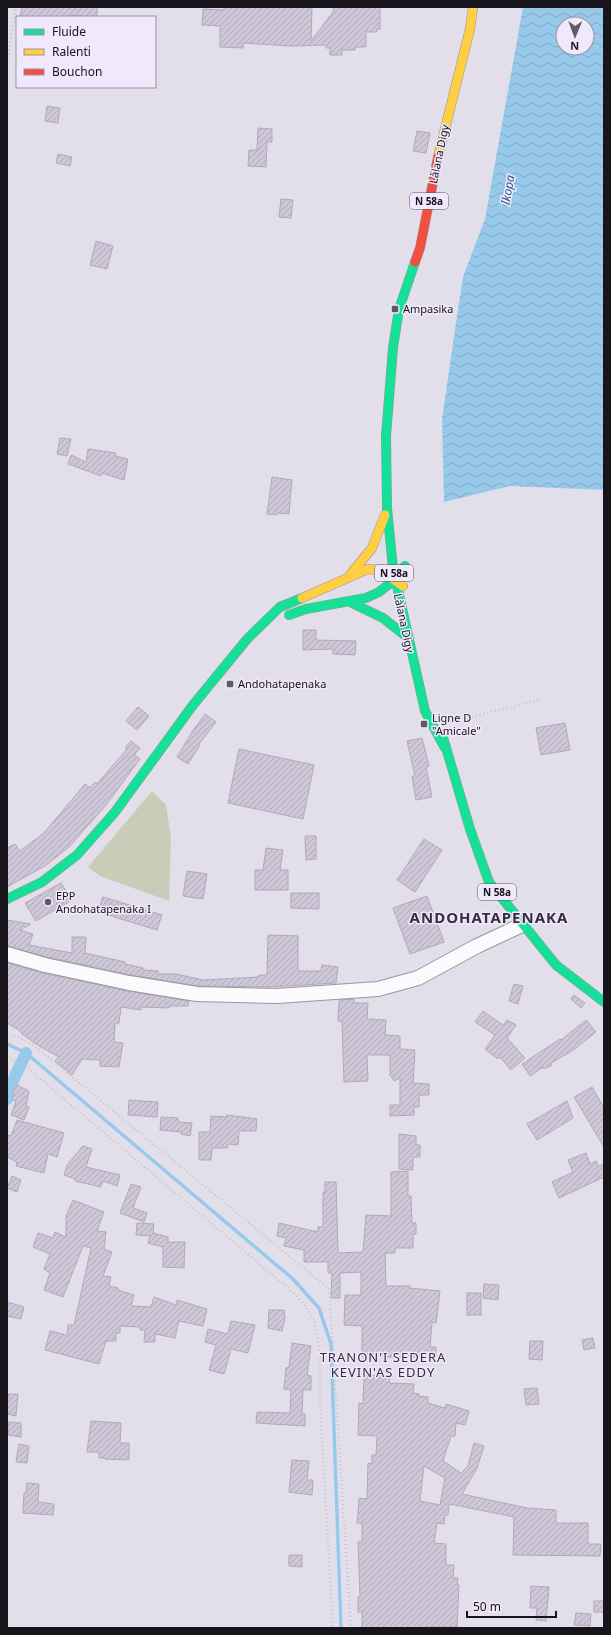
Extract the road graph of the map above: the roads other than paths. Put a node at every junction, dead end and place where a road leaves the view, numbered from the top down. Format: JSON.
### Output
{"nodes":[{"id":1,"x":473,"y":7,"type":"edge"},
{"id":2,"x":389,"y":396,"type":"junction"},
{"id":3,"x":396,"y":450,"type":"dead end"},
{"id":4,"x":387,"y":508,"type":"junction"},
{"id":5,"x":350,"y":575,"type":"junction"},
{"id":6,"x":395,"y":580,"type":"junction"},
{"id":7,"x":352,"y":603,"type":"junction"},
{"id":8,"x":267,"y":621,"type":"junction"},
{"id":9,"x":407,"y":637,"type":"junction"},
{"id":10,"x":439,"y":718,"type":"dead end"},
{"id":11,"x":445,"y":748,"type":"junction"},
{"id":12,"x":7,"y":899,"type":"edge"},
{"id":13,"x":522,"y":925,"type":"junction"},
{"id":14,"x":7,"y":954,"type":"edge"},
{"id":15,"x":604,"y":1002,"type":"edge"}],
"edges":[{"from":1,"to":2,"type":"main road","name":"Làlana Digy","number":"N 58a"},
{"from":2,"to":3,"type":"main road","name":"Làlana Digy","number":"N 58a"},
{"from":2,"to":4,"type":"main road","name":"Làlana Digy","number":"N 58a"},
{"from":4,"to":5,"type":"main road"},
{"from":4,"to":6,"type":"main road","name":"Làlana Digy","number":"N 58a"},
{"from":5,"to":6,"type":"main road"},
{"from":5,"to":8,"type":"main road"},
{"from":6,"to":6,"type":"main road","name":"Làlana Digy","number":"N 58a"},
{"from":6,"to":7,"type":"main road"},
{"from":6,"to":9,"type":"main road","name":"Làlana Digy","number":"N 58a"},
{"from":7,"to":8,"type":"main road"},
{"from":7,"to":9,"type":"main road"},
{"from":8,"to":12,"type":"main road"},
{"from":9,"to":11,"type":"main road","name":"Làlana Digy","number":"N 58a"},
{"from":10,"to":11,"type":"main road","name":"Làlana Digy","number":"N 58a"},
{"from":11,"to":13,"type":"main road","name":"Làlana Digy","number":"N 58a"},
{"from":13,"to":14,"type":"street"},
{"from":13,"to":15,"type":"main road","name":"Làlana Digy","number":"N 58a"}]}
